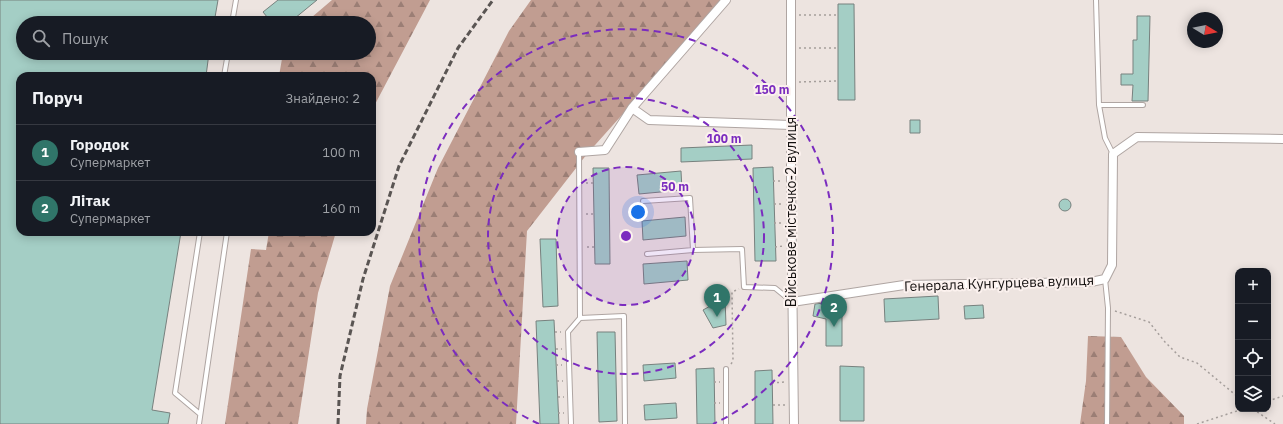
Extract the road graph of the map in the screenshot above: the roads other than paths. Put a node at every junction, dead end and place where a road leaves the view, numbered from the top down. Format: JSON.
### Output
{"nodes":[{"id":1,"x":236,"y":0,"type":"edge"},
{"id":2,"x":726,"y":0,"type":"edge"},
{"id":3,"x":791,"y":0,"type":"edge"},
{"id":4,"x":1096,"y":0,"type":"edge"},
{"id":5,"x":233,"y":16,"type":"edge"},
{"id":6,"x":227,"y":60,"type":"edge"},
{"id":7,"x":225,"y":72,"type":"edge"},
{"id":8,"x":1099,"y":105,"type":"junction"},
{"id":9,"x":1143,"y":105,"type":"dead end"},
{"id":10,"x":632,"y":108,"type":"junction"},
{"id":11,"x":791,"y":125,"type":"junction"},
{"id":12,"x":1283,"y":139,"type":"edge"},
{"id":13,"x":579,"y":152,"type":"joint"},
{"id":14,"x":1113,"y":154,"type":"junction"},
{"id":15,"x":643,"y":201,"type":"dead end"},
{"id":16,"x":199,"y":236,"type":"edge"},
{"id":17,"x":226,"y":236,"type":"edge"},
{"id":18,"x":693,"y":250,"type":"junction"},
{"id":19,"x":647,"y":254,"type":"dead end"},
{"id":20,"x":1106,"y":279,"type":"junction"},
{"id":21,"x":792,"y":302,"type":"junction"},
{"id":22,"x":580,"y":318,"type":"junction"},
{"id":23,"x":726,"y":369,"type":"road end"},
{"id":24,"x":200,"y":414,"type":"junction"},
{"id":25,"x":199,"y":424,"type":"edge"},
{"id":26,"x":571,"y":424,"type":"edge"},
{"id":27,"x":625,"y":424,"type":"edge"},
{"id":28,"x":726,"y":424,"type":"edge"},
{"id":29,"x":794,"y":424,"type":"edge"},
{"id":30,"x":1107,"y":424,"type":"edge"}],
"edges":[{"from":1,"to":5,"type":"lane"},
{"from":2,"to":10,"type":"street"},
{"from":3,"to":11,"type":"street","name":"Військове містечко-2 вулиця"},
{"from":4,"to":8,"type":"lane"},
{"from":6,"to":7,"type":"lane"},
{"from":8,"to":9,"type":"lane"},
{"from":8,"to":14,"type":"lane"},
{"from":10,"to":11,"type":"street"},
{"from":10,"to":13,"type":"street"},
{"from":11,"to":21,"type":"street","name":"Військове містечко-2 вулиця"},
{"from":12,"to":14,"type":"street"},
{"from":13,"to":22,"type":"lane"},
{"from":14,"to":20,"type":"street","name":"Генерала Кунгурцева вулиця"},
{"from":15,"to":18,"type":"lane"},
{"from":16,"to":24,"type":"lane"},
{"from":17,"to":24,"type":"lane"},
{"from":18,"to":19,"type":"lane"},
{"from":18,"to":21,"type":"lane"},
{"from":20,"to":21,"type":"street","name":"Генерала Кунгурцева вулиця"},
{"from":20,"to":30,"type":"lane"},
{"from":21,"to":29,"type":"street","name":"Військове містечко-2 вулиця"},
{"from":22,"to":26,"type":"lane"},
{"from":22,"to":27,"type":"lane"},
{"from":23,"to":28,"type":"lane"},
{"from":24,"to":25,"type":"lane"}]}
